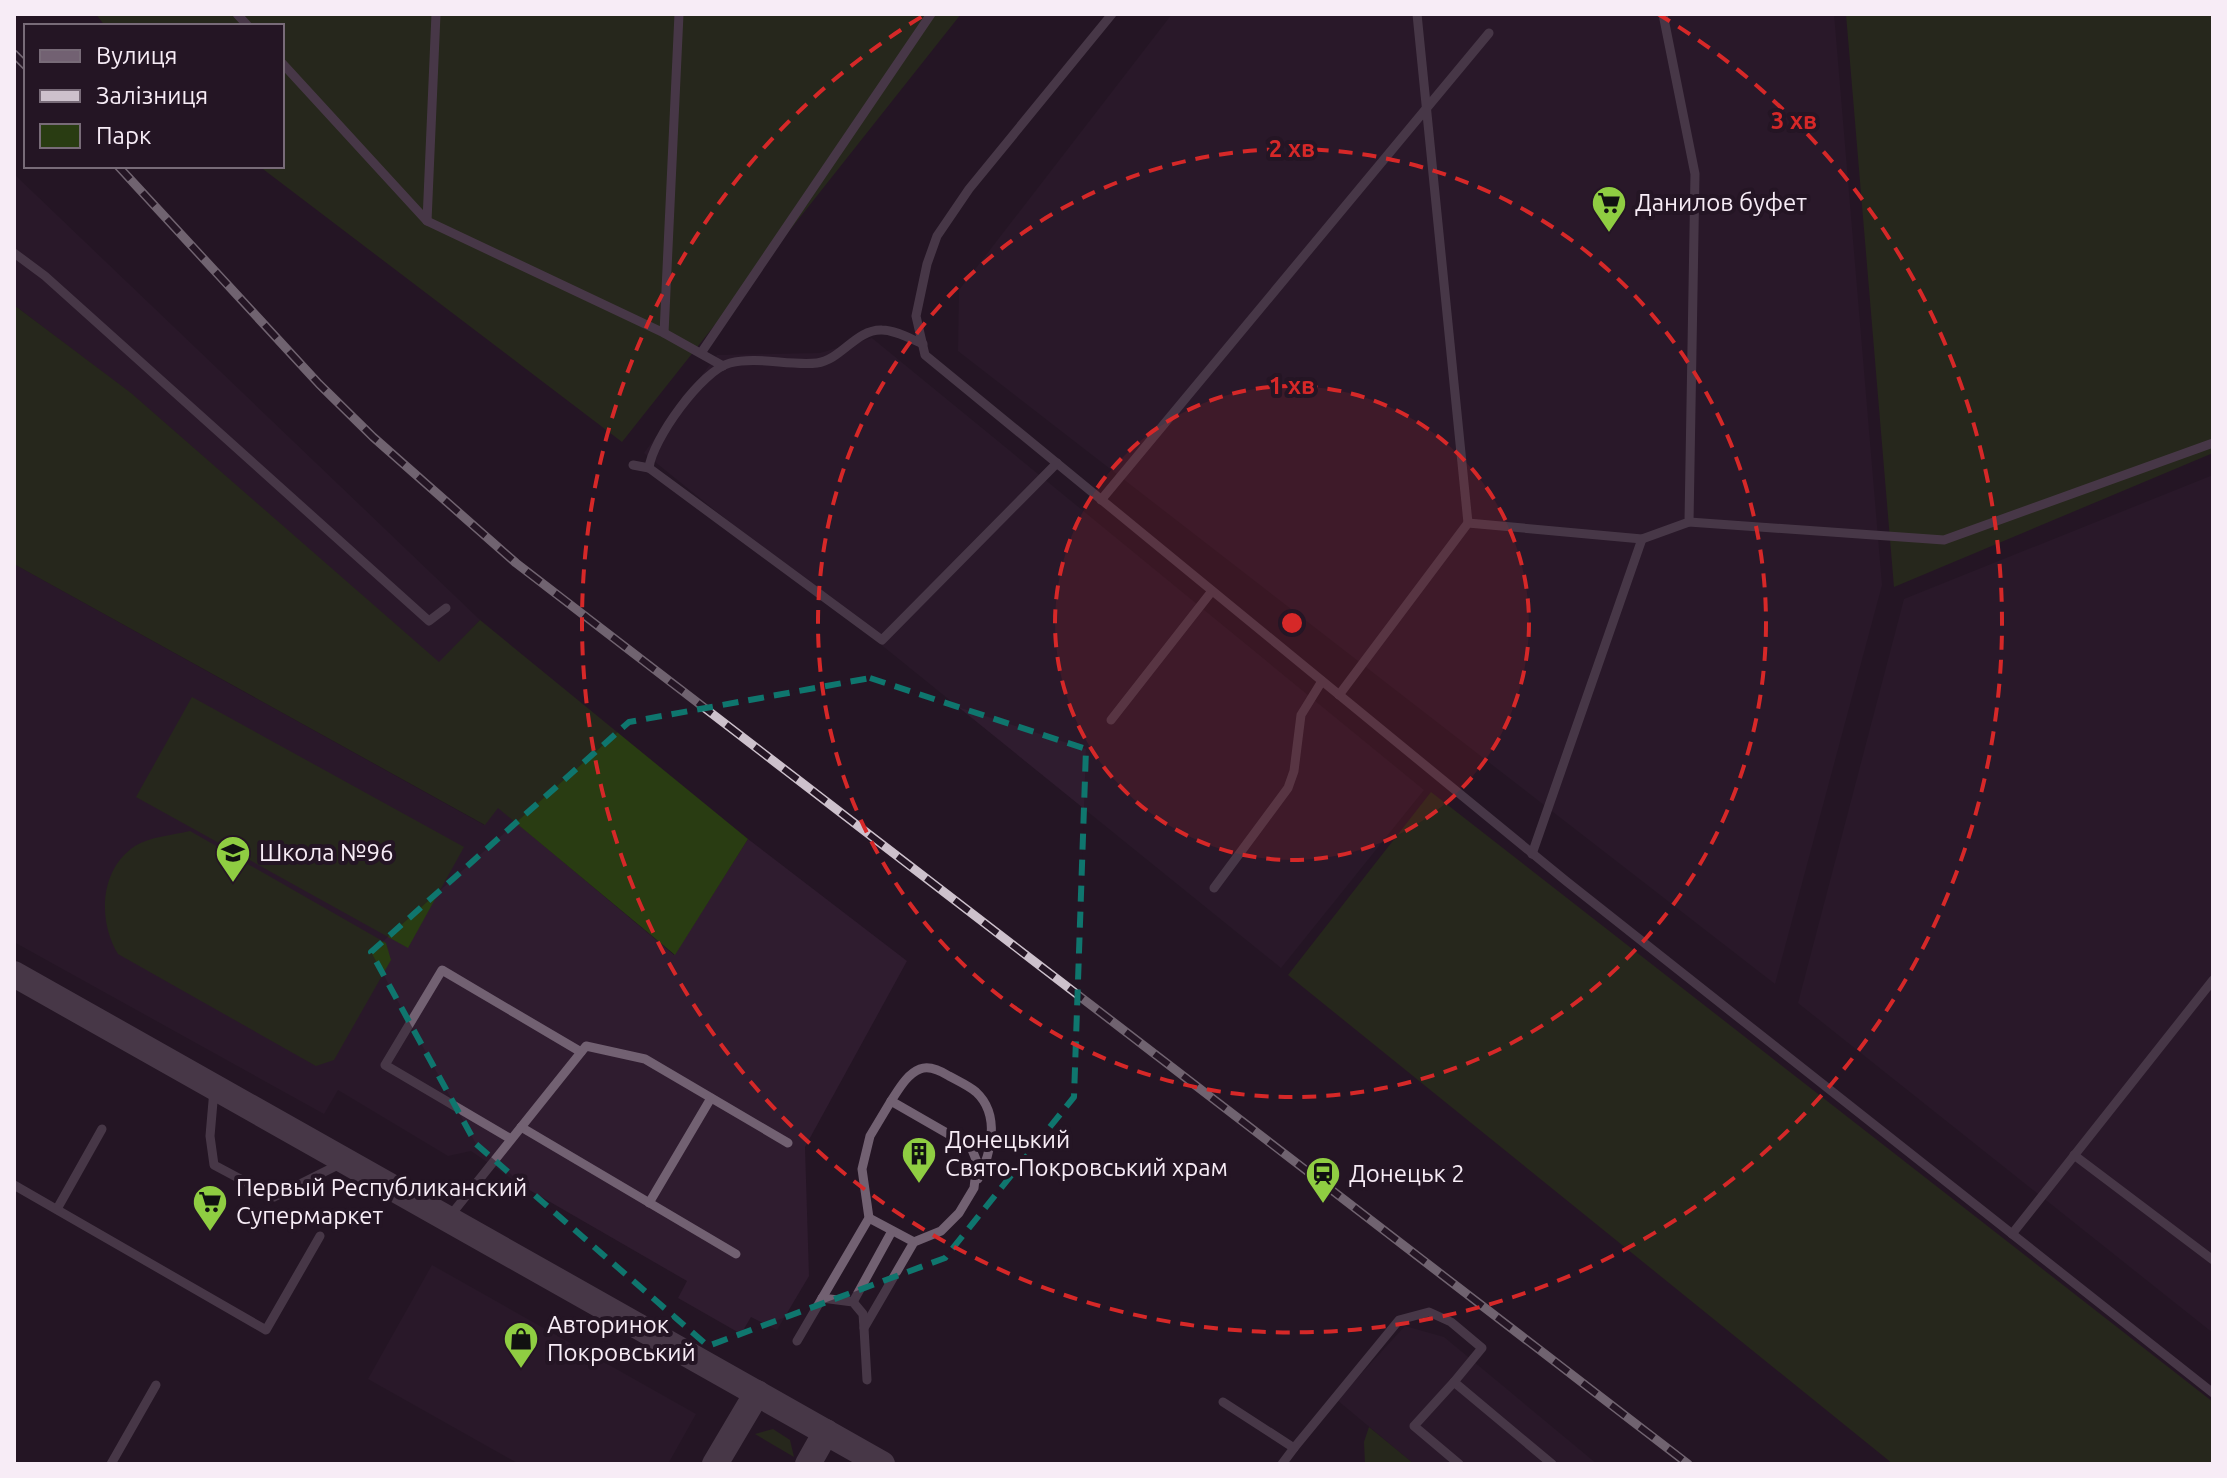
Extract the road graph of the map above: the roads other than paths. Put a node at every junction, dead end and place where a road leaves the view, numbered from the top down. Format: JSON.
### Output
{"nodes":[{"id":1,"x":436,"y":14,"type":"edge"},
{"id":2,"x":679,"y":14,"type":"edge"},
{"id":3,"x":931,"y":14,"type":"edge"},
{"id":4,"x":1112,"y":14,"type":"edge"},
{"id":5,"x":1417,"y":14,"type":"edge"},
{"id":6,"x":1663,"y":14,"type":"edge"},
{"id":7,"x":1489,"y":33,"type":"dead end"},
{"id":8,"x":284,"y":65,"type":"edge"},
{"id":9,"x":1426,"y":108,"type":"junction"},
{"id":10,"x":427,"y":221,"type":"junction"},
{"id":11,"x":14,"y":253,"type":"edge"},
{"id":12,"x":664,"y":333,"type":"junction"},
{"id":13,"x":923,"y":344,"type":"junction"},
{"id":14,"x":701,"y":353,"type":"junction"},
{"id":15,"x":723,"y":366,"type":"junction"},
{"id":16,"x":2213,"y":443,"type":"edge"},
{"id":17,"x":1057,"y":463,"type":"junction"},
{"id":18,"x":633,"y":465,"type":"dead end"},
{"id":19,"x":649,"y":468,"type":"junction"},
{"id":20,"x":1101,"y":500,"type":"junction"},
{"id":21,"x":1689,"y":522,"type":"junction"},
{"id":22,"x":1468,"y":523,"type":"junction"},
{"id":23,"x":1642,"y":539,"type":"junction"},
{"id":24,"x":1212,"y":591,"type":"junction"},
{"id":25,"x":446,"y":608,"type":"dead end"},
{"id":26,"x":1322,"y":681,"type":"junction"},
{"id":27,"x":1339,"y":695,"type":"junction"},
{"id":28,"x":1111,"y":720,"type":"dead end"},
{"id":29,"x":1532,"y":854,"type":"junction"},
{"id":30,"x":1214,"y":888,"type":"dead end"},
{"id":31,"x":14,"y":974,"type":"edge"},
{"id":32,"x":2213,"y":980,"type":"edge"},
{"id":33,"x":581,"y":1052,"type":"junction"},
{"id":34,"x":214,"y":1087,"type":"junction"},
{"id":35,"x":711,"y":1098,"type":"junction"},
{"id":36,"x":891,"y":1101,"type":"junction"},
{"id":37,"x":521,"y":1127,"type":"junction"},
{"id":38,"x":102,"y":1129,"type":"dead end"},
{"id":39,"x":511,"y":1139,"type":"junction"},
{"id":40,"x":788,"y":1143,"type":"dead end"},
{"id":41,"x":2074,"y":1155,"type":"junction"},
{"id":42,"x":346,"y":1161,"type":"junction"},
{"id":43,"x":14,"y":1185,"type":"edge"},
{"id":44,"x":974,"y":1188,"type":"junction"},
{"id":45,"x":649,"y":1203,"type":"junction"},
{"id":46,"x":57,"y":1209,"type":"junction"},
{"id":47,"x":448,"y":1218,"type":"junction"},
{"id":48,"x":869,"y":1218,"type":"junction"},
{"id":49,"x":892,"y":1231,"type":"junction"},
{"id":50,"x":2012,"y":1234,"type":"junction"},
{"id":51,"x":320,"y":1236,"type":"dead end"},
{"id":52,"x":914,"y":1242,"type":"junction"},
{"id":53,"x":736,"y":1254,"type":"dead end"},
{"id":54,"x":2213,"y":1260,"type":"edge"},
{"id":55,"x":822,"y":1298,"type":"junction"},
{"id":56,"x":853,"y":1302,"type":"junction"},
{"id":57,"x":864,"y":1328,"type":"junction"},
{"id":58,"x":797,"y":1341,"type":"dead end"},
{"id":59,"x":867,"y":1380,"type":"dead end"},
{"id":60,"x":1454,"y":1382,"type":"junction"},
{"id":61,"x":156,"y":1385,"type":"dead end"},
{"id":62,"x":757,"y":1393,"type":"junction"},
{"id":63,"x":2213,"y":1393,"type":"edge"},
{"id":64,"x":1223,"y":1402,"type":"dead end"},
{"id":65,"x":826,"y":1432,"type":"junction"},
{"id":66,"x":1294,"y":1448,"type":"junction"},
{"id":67,"x":111,"y":1464,"type":"edge"},
{"id":68,"x":715,"y":1464,"type":"edge"},
{"id":69,"x":808,"y":1464,"type":"edge"},
{"id":70,"x":882,"y":1464,"type":"edge"},
{"id":71,"x":1282,"y":1464,"type":"edge"},
{"id":72,"x":1459,"y":1464,"type":"edge"},
{"id":73,"x":1552,"y":1464,"type":"edge"}],
"edges":[{"from":1,"to":10,"type":"lane"},
{"from":2,"to":12,"type":"lane"},
{"from":3,"to":14,"type":"lane"},
{"from":4,"to":13,"type":"lane"},
{"from":5,"to":9,"type":"lane"},
{"from":6,"to":21,"type":"lane"},
{"from":7,"to":9,"type":"lane"},
{"from":8,"to":10,"type":"lane"},
{"from":9,"to":20,"type":"lane"},
{"from":9,"to":22,"type":"lane"},
{"from":10,"to":12,"type":"lane"},
{"from":11,"to":25,"type":"lane"},
{"from":12,"to":14,"type":"lane"},
{"from":13,"to":15,"type":"lane"},
{"from":13,"to":17,"type":"lane"},
{"from":14,"to":15,"type":"lane"},
{"from":15,"to":19,"type":"lane"},
{"from":16,"to":21,"type":"lane"},
{"from":17,"to":19,"type":"lane"},
{"from":17,"to":20,"type":"lane"},
{"from":18,"to":19,"type":"lane"},
{"from":20,"to":24,"type":"lane"},
{"from":21,"to":23,"type":"lane"},
{"from":22,"to":23,"type":"lane"},
{"from":22,"to":27,"type":"lane"},
{"from":23,"to":29,"type":"lane"},
{"from":24,"to":26,"type":"lane"},
{"from":24,"to":28,"type":"lane"},
{"from":26,"to":27,"type":"lane"},
{"from":26,"to":30,"type":"lane"},
{"from":27,"to":29,"type":"lane"},
{"from":29,"to":50,"type":"lane"},
{"from":31,"to":34,"type":"main road"},
{"from":32,"to":41,"type":"lane"},
{"from":33,"to":35,"type":"lane"},
{"from":33,"to":37,"type":"lane"},
{"from":33,"to":39,"type":"lane"},
{"from":34,"to":42,"type":"main road"},
{"from":34,"to":42,"type":"lane"},
{"from":35,"to":40,"type":"lane"},
{"from":35,"to":45,"type":"lane"},
{"from":36,"to":44,"type":"lane"},
{"from":36,"to":44,"type":"lane"},
{"from":36,"to":48,"type":"lane"},
{"from":37,"to":39,"type":"lane"},
{"from":37,"to":45,"type":"lane"},
{"from":38,"to":46,"type":"lane"},
{"from":39,"to":47,"type":"lane"},
{"from":41,"to":50,"type":"lane"},
{"from":41,"to":54,"type":"lane"},
{"from":42,"to":47,"type":"main road"},
{"from":43,"to":46,"type":"lane"},
{"from":44,"to":52,"type":"lane"},
{"from":45,"to":53,"type":"lane"},
{"from":46,"to":51,"type":"lane"},
{"from":47,"to":62,"type":"main road"},
{"from":48,"to":49,"type":"lane"},
{"from":48,"to":55,"type":"lane"},
{"from":49,"to":52,"type":"lane"},
{"from":49,"to":56,"type":"lane"},
{"from":50,"to":63,"type":"lane"},
{"from":52,"to":57,"type":"lane"},
{"from":55,"to":56,"type":"lane"},
{"from":55,"to":58,"type":"lane"},
{"from":56,"to":57,"type":"lane"},
{"from":57,"to":59,"type":"lane"},
{"from":60,"to":66,"type":"lane"},
{"from":60,"to":72,"type":"lane"},
{"from":60,"to":73,"type":"lane"},
{"from":61,"to":67,"type":"lane"},
{"from":62,"to":65,"type":"main road"},
{"from":62,"to":68,"type":"main road"},
{"from":64,"to":66,"type":"lane"},
{"from":65,"to":69,"type":"main road"},
{"from":65,"to":70,"type":"main road"},
{"from":66,"to":71,"type":"lane"}]}
